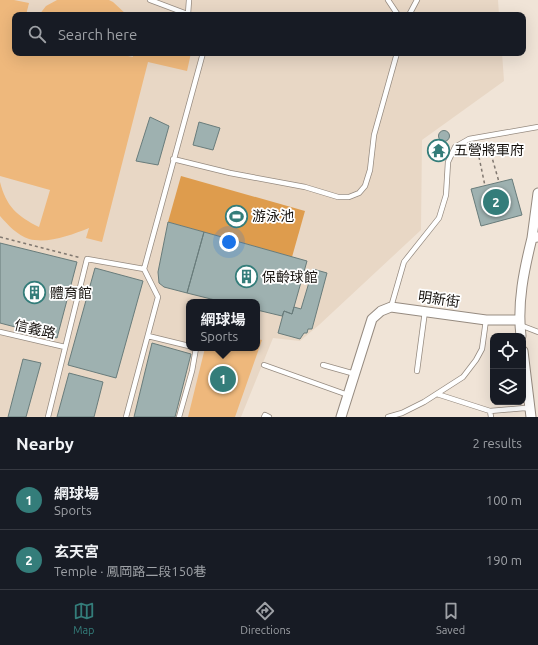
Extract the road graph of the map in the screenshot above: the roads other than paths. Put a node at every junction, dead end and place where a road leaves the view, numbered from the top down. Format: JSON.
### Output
{"nodes":[{"id":1,"x":150,"y":0,"type":"edge"},
{"id":2,"x":189,"y":0,"type":"edge"},
{"id":3,"x":388,"y":0,"type":"edge"},
{"id":4,"x":417,"y":0,"type":"edge"},
{"id":5,"x":183,"y":12,"type":"edge"},
{"id":6,"x":189,"y":12,"type":"edge"},
{"id":7,"x":396,"y":12,"type":"edge"},
{"id":8,"x":411,"y":12,"type":"edge"},
{"id":9,"x":202,"y":56,"type":"edge"},
{"id":10,"x":396,"y":56,"type":"edge"},
{"id":11,"x":538,"y":127,"type":"edge"},
{"id":12,"x":173,"y":159,"type":"junction"},
{"id":13,"x":538,"y":193,"type":"edge"},
{"id":14,"x":535,"y":238,"type":"edge"},
{"id":15,"x":144,"y":269,"type":"junction"},
{"id":16,"x":390,"y":307,"type":"junction"},
{"id":17,"x":425,"y":311,"type":"junction"},
{"id":18,"x":486,"y":320,"type":"junction"},
{"id":19,"x":520,"y":322,"type":"junction"},
{"id":20,"x":0,"y":332,"type":"edge"},
{"id":21,"x":538,"y":332,"type":"edge"},
{"id":22,"x":521,"y":333,"type":"edge"},
{"id":23,"x":148,"y":336,"type":"junction"},
{"id":24,"x":186,"y":345,"type":"edge"},
{"id":25,"x":65,"y":347,"type":"junction"},
{"id":26,"x":195,"y":351,"type":"edge"},
{"id":27,"x":264,"y":365,"type":"dead end"},
{"id":28,"x":323,"y":365,"type":"dead end"},
{"id":29,"x":525,"y":369,"type":"edge"},
{"id":30,"x":417,"y":371,"type":"dead end"},
{"id":31,"x":355,"y":374,"type":"junction"},
{"id":32,"x":437,"y":394,"type":"junction"},
{"id":33,"x":348,"y":395,"type":"junction"},
{"id":34,"x":490,"y":411,"type":"junction"},
{"id":35,"x":531,"y":414,"type":"edge"},
{"id":36,"x":400,"y":416,"type":"edge"},
{"id":37,"x":48,"y":417,"type":"edge"},
{"id":38,"x":126,"y":417,"type":"edge"},
{"id":39,"x":179,"y":417,"type":"edge"},
{"id":40,"x":264,"y":417,"type":"edge"},
{"id":41,"x":269,"y":417,"type":"edge"},
{"id":42,"x":341,"y":417,"type":"edge"},
{"id":43,"x":388,"y":417,"type":"edge"},
{"id":44,"x":491,"y":417,"type":"edge"}],
"edges":[{"from":1,"to":5,"type":"lane"},
{"from":2,"to":6,"type":"lane"},
{"from":3,"to":7,"type":"lane"},
{"from":4,"to":8,"type":"lane"},
{"from":9,"to":12,"type":"lane"},
{"from":10,"to":12,"type":"lane"},
{"from":11,"to":16,"type":"lane"},
{"from":12,"to":15,"type":"lane"},
{"from":13,"to":14,"type":"street"},
{"from":14,"to":19,"type":"street"},
{"from":15,"to":23,"type":"lane"},
{"from":15,"to":25,"type":"lane"},
{"from":16,"to":17,"type":"street","name":"明新街"},
{"from":16,"to":31,"type":"street"},
{"from":17,"to":18,"type":"street","name":"明新街"},
{"from":17,"to":30,"type":"lane"},
{"from":18,"to":19,"type":"street","name":"明新街"},
{"from":18,"to":32,"type":"lane"},
{"from":19,"to":21,"type":"lane"},
{"from":19,"to":22,"type":"street"},
{"from":20,"to":25,"type":"lane","name":"信義路"},
{"from":23,"to":24,"type":"lane"},
{"from":23,"to":38,"type":"lane"},
{"from":25,"to":37,"type":"lane"},
{"from":26,"to":39,"type":"lane"},
{"from":27,"to":33,"type":"lane"},
{"from":28,"to":31,"type":"lane"},
{"from":29,"to":35,"type":"street"},
{"from":31,"to":33,"type":"street"},
{"from":32,"to":34,"type":"lane"},
{"from":32,"to":36,"type":"lane"},
{"from":33,"to":42,"type":"street"},
{"from":34,"to":35,"type":"lane"},
{"from":34,"to":44,"type":"lane"},
{"from":36,"to":43,"type":"lane"},
{"from":40,"to":41,"type":"lane"}]}
